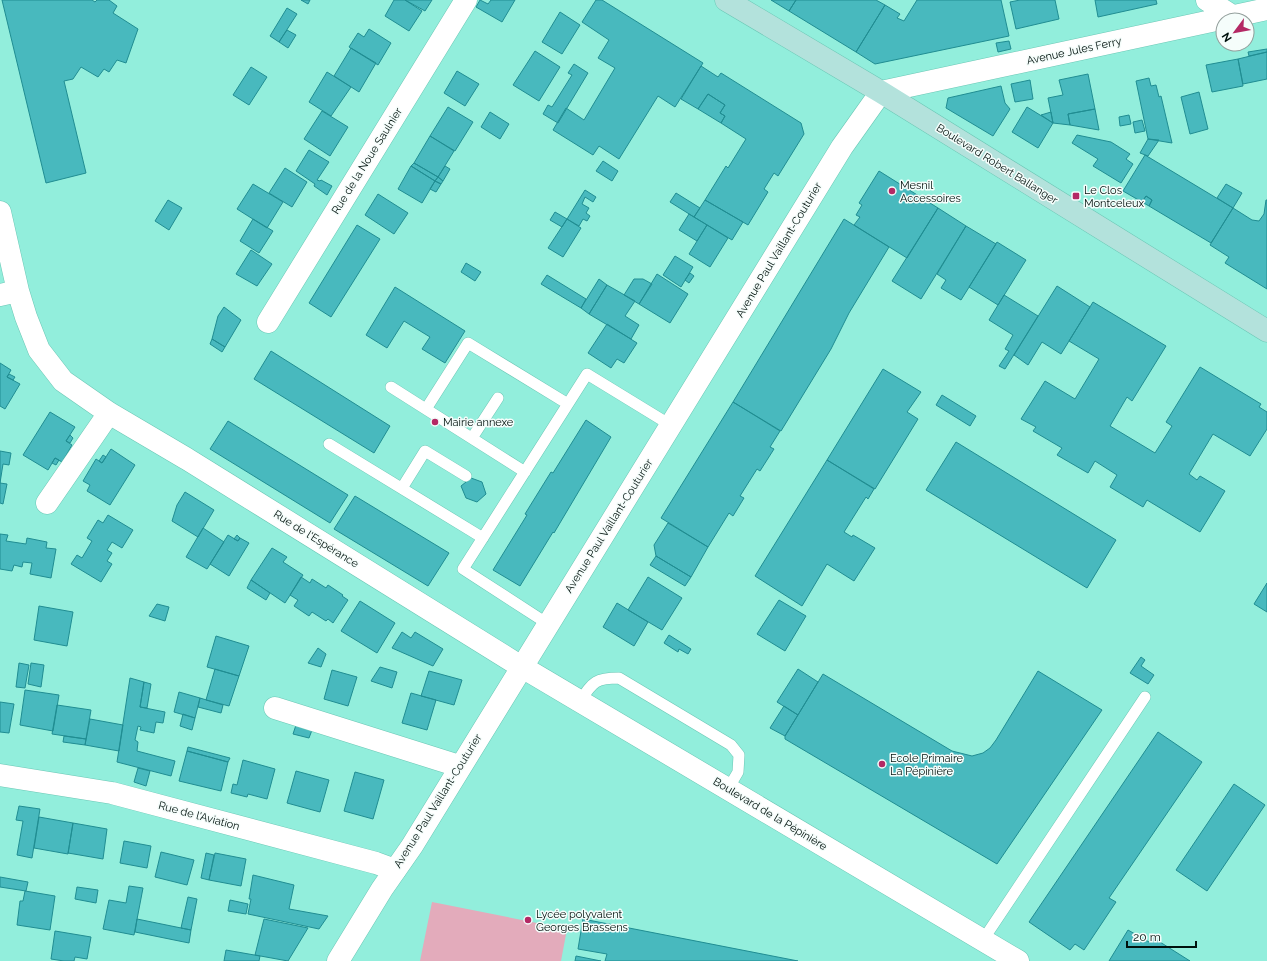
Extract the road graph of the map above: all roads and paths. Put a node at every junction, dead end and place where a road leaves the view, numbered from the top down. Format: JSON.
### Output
{"nodes":[{"id":1,"x":466,"y":0,"type":"edge"},
{"id":2,"x":726,"y":0,"type":"edge"},
{"id":3,"x":1207,"y":0,"type":"edge"},
{"id":4,"x":1267,"y":10,"type":"edge"},
{"id":5,"x":1227,"y":12,"type":"edge"},
{"id":6,"x":1255,"y":12,"type":"edge"},
{"id":7,"x":1215,"y":20,"type":"edge"},
{"id":8,"x":881,"y":92,"type":"junction"},
{"id":9,"x":0,"y":212,"type":"edge"},
{"id":10,"x":9,"y":293,"type":"edge"},
{"id":11,"x":268,"y":322,"type":"dead end"},
{"id":12,"x":1267,"y":331,"type":"edge"},
{"id":13,"x":391,"y":386,"type":"dead end"},
{"id":14,"x":498,"y":398,"type":"dead end"},
{"id":15,"x":568,"y":404,"type":"junction"},
{"id":16,"x":426,"y":409,"type":"junction"},
{"id":17,"x":109,"y":413,"type":"junction"},
{"id":18,"x":672,"y":426,"type":"junction"},
{"id":19,"x":472,"y":438,"type":"junction"},
{"id":20,"x":329,"y":444,"type":"dead end"},
{"id":21,"x":525,"y":472,"type":"junction"},
{"id":22,"x":466,"y":476,"type":"dead end"},
{"id":23,"x":402,"y":488,"type":"junction"},
{"id":24,"x":47,"y":503,"type":"dead end"},
{"id":25,"x":483,"y":538,"type":"junction"},
{"id":26,"x":548,"y":624,"type":"junction"},
{"id":27,"x":521,"y":666,"type":"junction"},
{"id":28,"x":1145,"y":697,"type":"dead end"},
{"id":29,"x":580,"y":702,"type":"junction"},
{"id":30,"x":275,"y":708,"type":"dead end"},
{"id":31,"x":459,"y":766,"type":"junction"},
{"id":32,"x":0,"y":774,"type":"edge"},
{"id":33,"x":728,"y":789,"type":"junction"},
{"id":34,"x":395,"y":870,"type":"junction"},
{"id":35,"x":983,"y":940,"type":"junction"},
{"id":36,"x":338,"y":961,"type":"edge"},
{"id":37,"x":1018,"y":961,"type":"edge"}],
"edges":[{"from":1,"to":11,"type":"street","name":"Rue de la Noue Saulnier"},
{"from":2,"to":8,"type":"main road","name":"Boulevard Robert Ballanger"},
{"from":3,"to":5,"type":"street"},
{"from":4,"to":6,"type":"street","name":"Avenue Jules Ferry"},
{"from":7,"to":8,"type":"street","name":"Avenue Jules Ferry"},
{"from":8,"to":12,"type":"main road","name":"Boulevard Robert Ballanger"},
{"from":8,"to":18,"type":"street","name":"Avenue Paul Vaillant-Couturier"},
{"from":9,"to":10,"type":"street","name":"Rue de l'Espérance"},
{"from":10,"to":17,"type":"street","name":"Rue de l'Espérance"},
{"from":13,"to":16,"type":"lane"},
{"from":14,"to":19,"type":"lane"},
{"from":15,"to":16,"type":"lane"},
{"from":15,"to":18,"type":"lane"},
{"from":15,"to":21,"type":"lane"},
{"from":16,"to":19,"type":"lane"},
{"from":17,"to":24,"type":"street"},
{"from":17,"to":27,"type":"street","name":"Rue de l'Espérance"},
{"from":18,"to":26,"type":"street","name":"Avenue Paul Vaillant-Couturier"},
{"from":19,"to":21,"type":"lane"},
{"from":20,"to":23,"type":"lane"},
{"from":21,"to":25,"type":"lane"},
{"from":22,"to":23,"type":"lane"},
{"from":23,"to":25,"type":"lane"},
{"from":25,"to":26,"type":"lane"},
{"from":26,"to":27,"type":"street","name":"Avenue Paul Vaillant-Couturier"},
{"from":27,"to":29,"type":"street","name":"Boulevard de la Pépinière"},
{"from":27,"to":31,"type":"street","name":"Avenue Paul Vaillant-Couturier"},
{"from":28,"to":35,"type":"lane"},
{"from":29,"to":33,"type":"street","name":"Boulevard de la Pépinière"},
{"from":29,"to":33,"type":"lane"},
{"from":30,"to":31,"type":"street"},
{"from":31,"to":34,"type":"street","name":"Avenue Paul Vaillant-Couturier"},
{"from":32,"to":34,"type":"street","name":"Rue de l'Aviation"},
{"from":33,"to":35,"type":"street","name":"Boulevard de la Pépinière"},
{"from":34,"to":36,"type":"street","name":"Avenue Paul Vaillant-Couturier"},
{"from":35,"to":37,"type":"street","name":"Boulevard de la Pépinière"}]}
